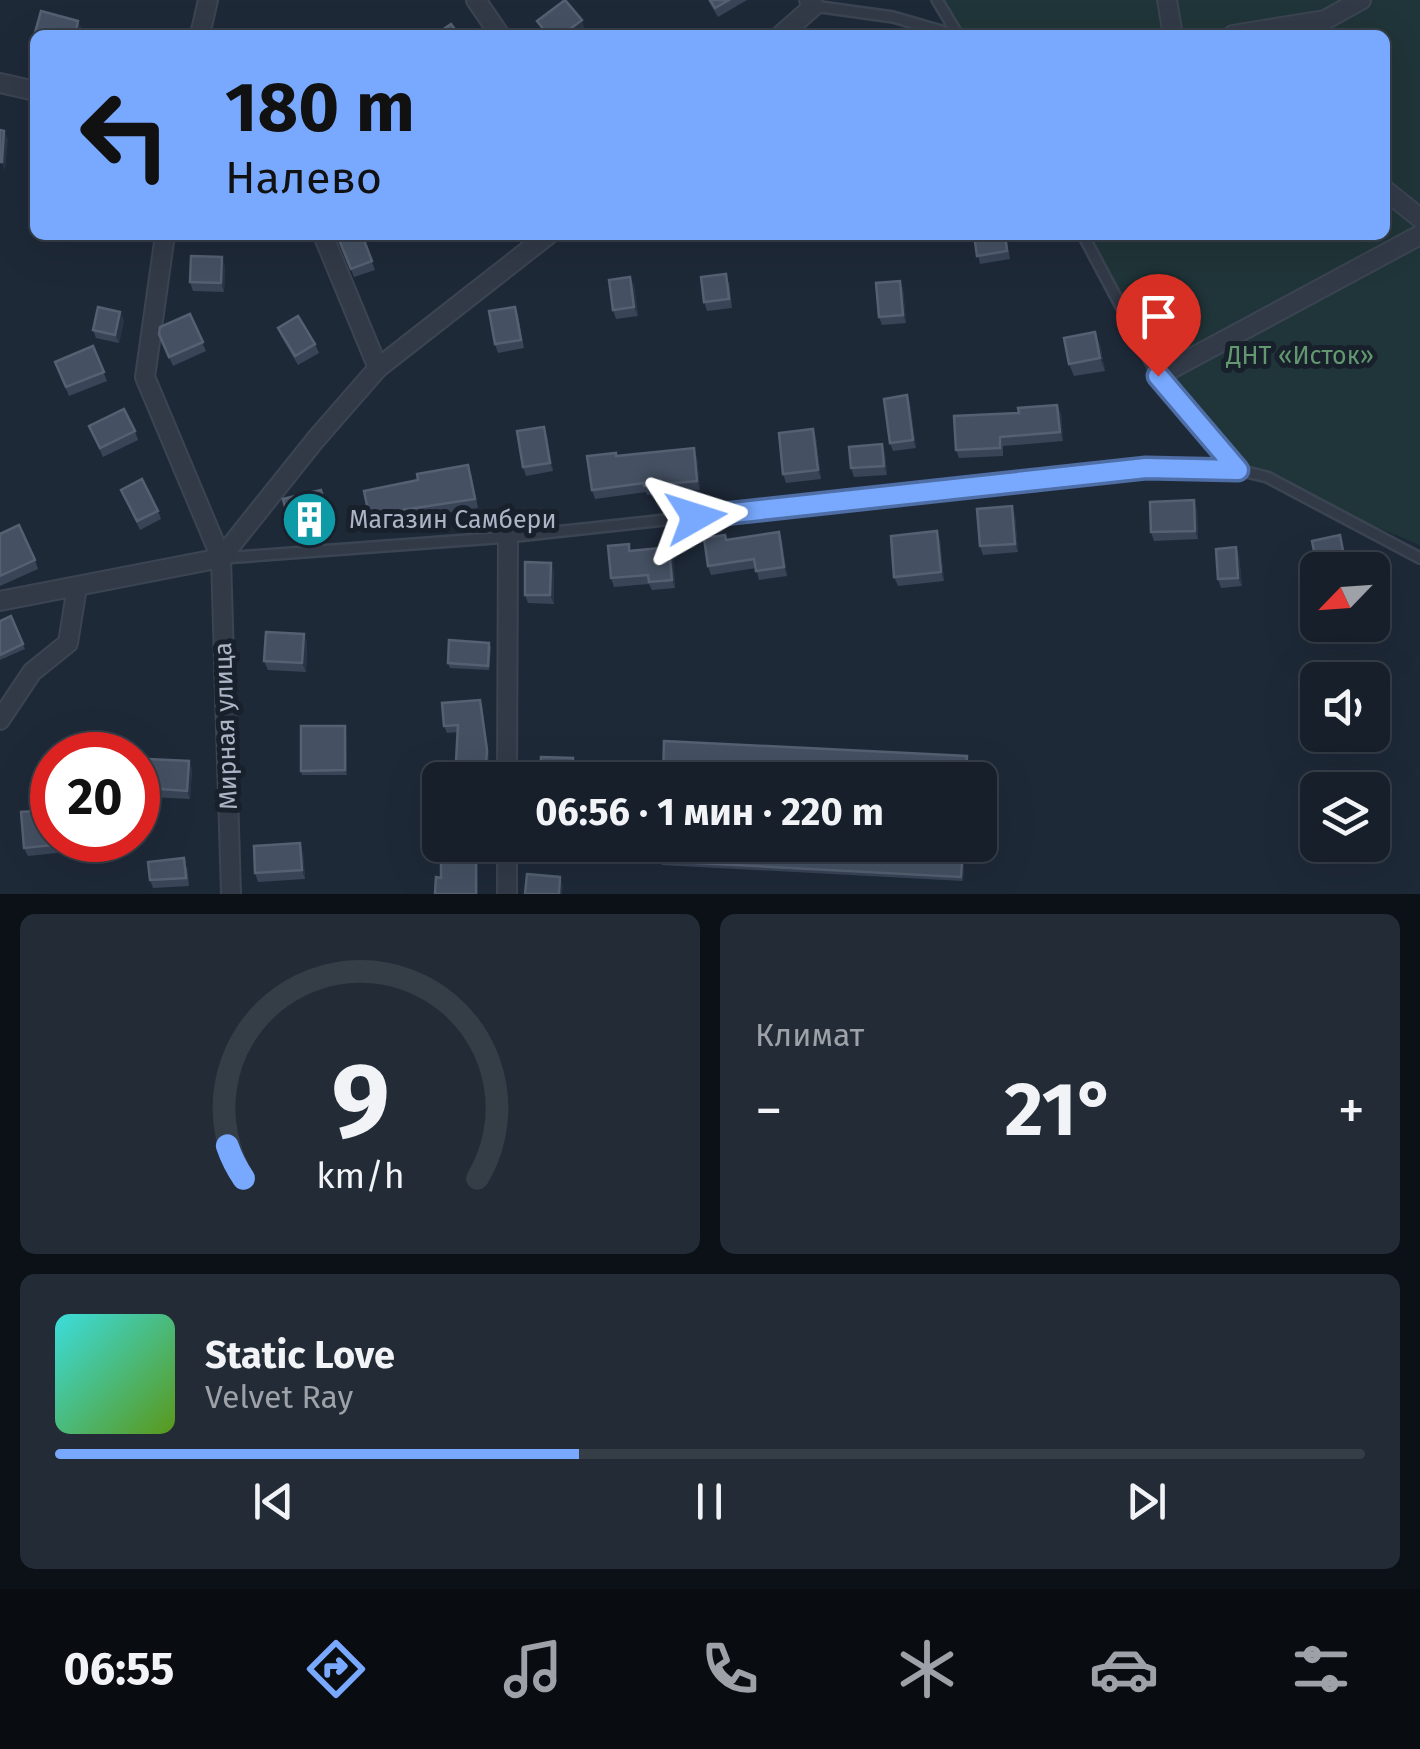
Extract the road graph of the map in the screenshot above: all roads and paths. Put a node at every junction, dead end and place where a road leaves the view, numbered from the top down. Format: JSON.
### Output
{"nodes":[{"id":1,"x":208,"y":0,"type":"edge"},
{"id":2,"x":476,"y":0,"type":"edge"},
{"id":3,"x":937,"y":0,"type":"edge"},
{"id":4,"x":1166,"y":0,"type":"edge"},
{"id":5,"x":1361,"y":0,"type":"edge"},
{"id":6,"x":815,"y":2,"type":"edge"},
{"id":7,"x":201,"y":30,"type":"edge"},
{"id":8,"x":497,"y":30,"type":"edge"},
{"id":9,"x":785,"y":30,"type":"edge"},
{"id":10,"x":939,"y":30,"type":"edge"},
{"id":11,"x":954,"y":30,"type":"edge"},
{"id":12,"x":1171,"y":30,"type":"edge"},
{"id":13,"x":1264,"y":30,"type":"edge"},
{"id":14,"x":0,"y":83,"type":"edge"},
{"id":15,"x":30,"y":90,"type":"edge"},
{"id":16,"x":1390,"y":194,"type":"edge"},
{"id":17,"x":1420,"y":218,"type":"edge"},
{"id":18,"x":1420,"y":235,"type":"edge"},
{"id":19,"x":164,"y":240,"type":"edge"},
{"id":20,"x":325,"y":240,"type":"edge"},
{"id":21,"x":542,"y":240,"type":"edge"},
{"id":22,"x":1086,"y":240,"type":"edge"},
{"id":23,"x":378,"y":368,"type":"junction"},
{"id":24,"x":1158,"y":376,"type":"junction"},
{"id":25,"x":1238,"y":470,"type":"junction"},
{"id":26,"x":508,"y":537,"type":"junction"},
{"id":27,"x":221,"y":558,"type":"junction"},
{"id":28,"x":1420,"y":558,"type":"edge"},
{"id":29,"x":77,"y":587,"type":"junction"},
{"id":30,"x":0,"y":601,"type":"edge"},
{"id":31,"x":0,"y":720,"type":"edge"},
{"id":32,"x":508,"y":762,"type":"edge"},
{"id":33,"x":507,"y":862,"type":"edge"},
{"id":34,"x":231,"y":894,"type":"edge"},
{"id":35,"x":507,"y":894,"type":"edge"}],
"edges":[{"from":1,"to":7,"type":"street"},
{"from":2,"to":8,"type":"street"},
{"from":3,"to":11,"type":"lane"},
{"from":4,"to":12,"type":"street"},
{"from":5,"to":13,"type":"street"},
{"from":6,"to":9,"type":"street"},
{"from":6,"to":10,"type":"lane"},
{"from":14,"to":15,"type":"street"},
{"from":16,"to":17,"type":"street"},
{"from":18,"to":24,"type":"street"},
{"from":19,"to":27,"type":"street"},
{"from":20,"to":23,"type":"street"},
{"from":21,"to":23,"type":"street"},
{"from":22,"to":24,"type":"lane"},
{"from":23,"to":27,"type":"street"},
{"from":24,"to":25,"type":"lane"},
{"from":25,"to":26,"type":"lane"},
{"from":25,"to":28,"type":"lane"},
{"from":26,"to":27,"type":"lane"},
{"from":26,"to":32,"type":"street"},
{"from":27,"to":29,"type":"street"},
{"from":27,"to":34,"type":"street","name":"Мирная улица"},
{"from":29,"to":30,"type":"street"},
{"from":29,"to":31,"type":"street"},
{"from":33,"to":35,"type":"street"}]}
